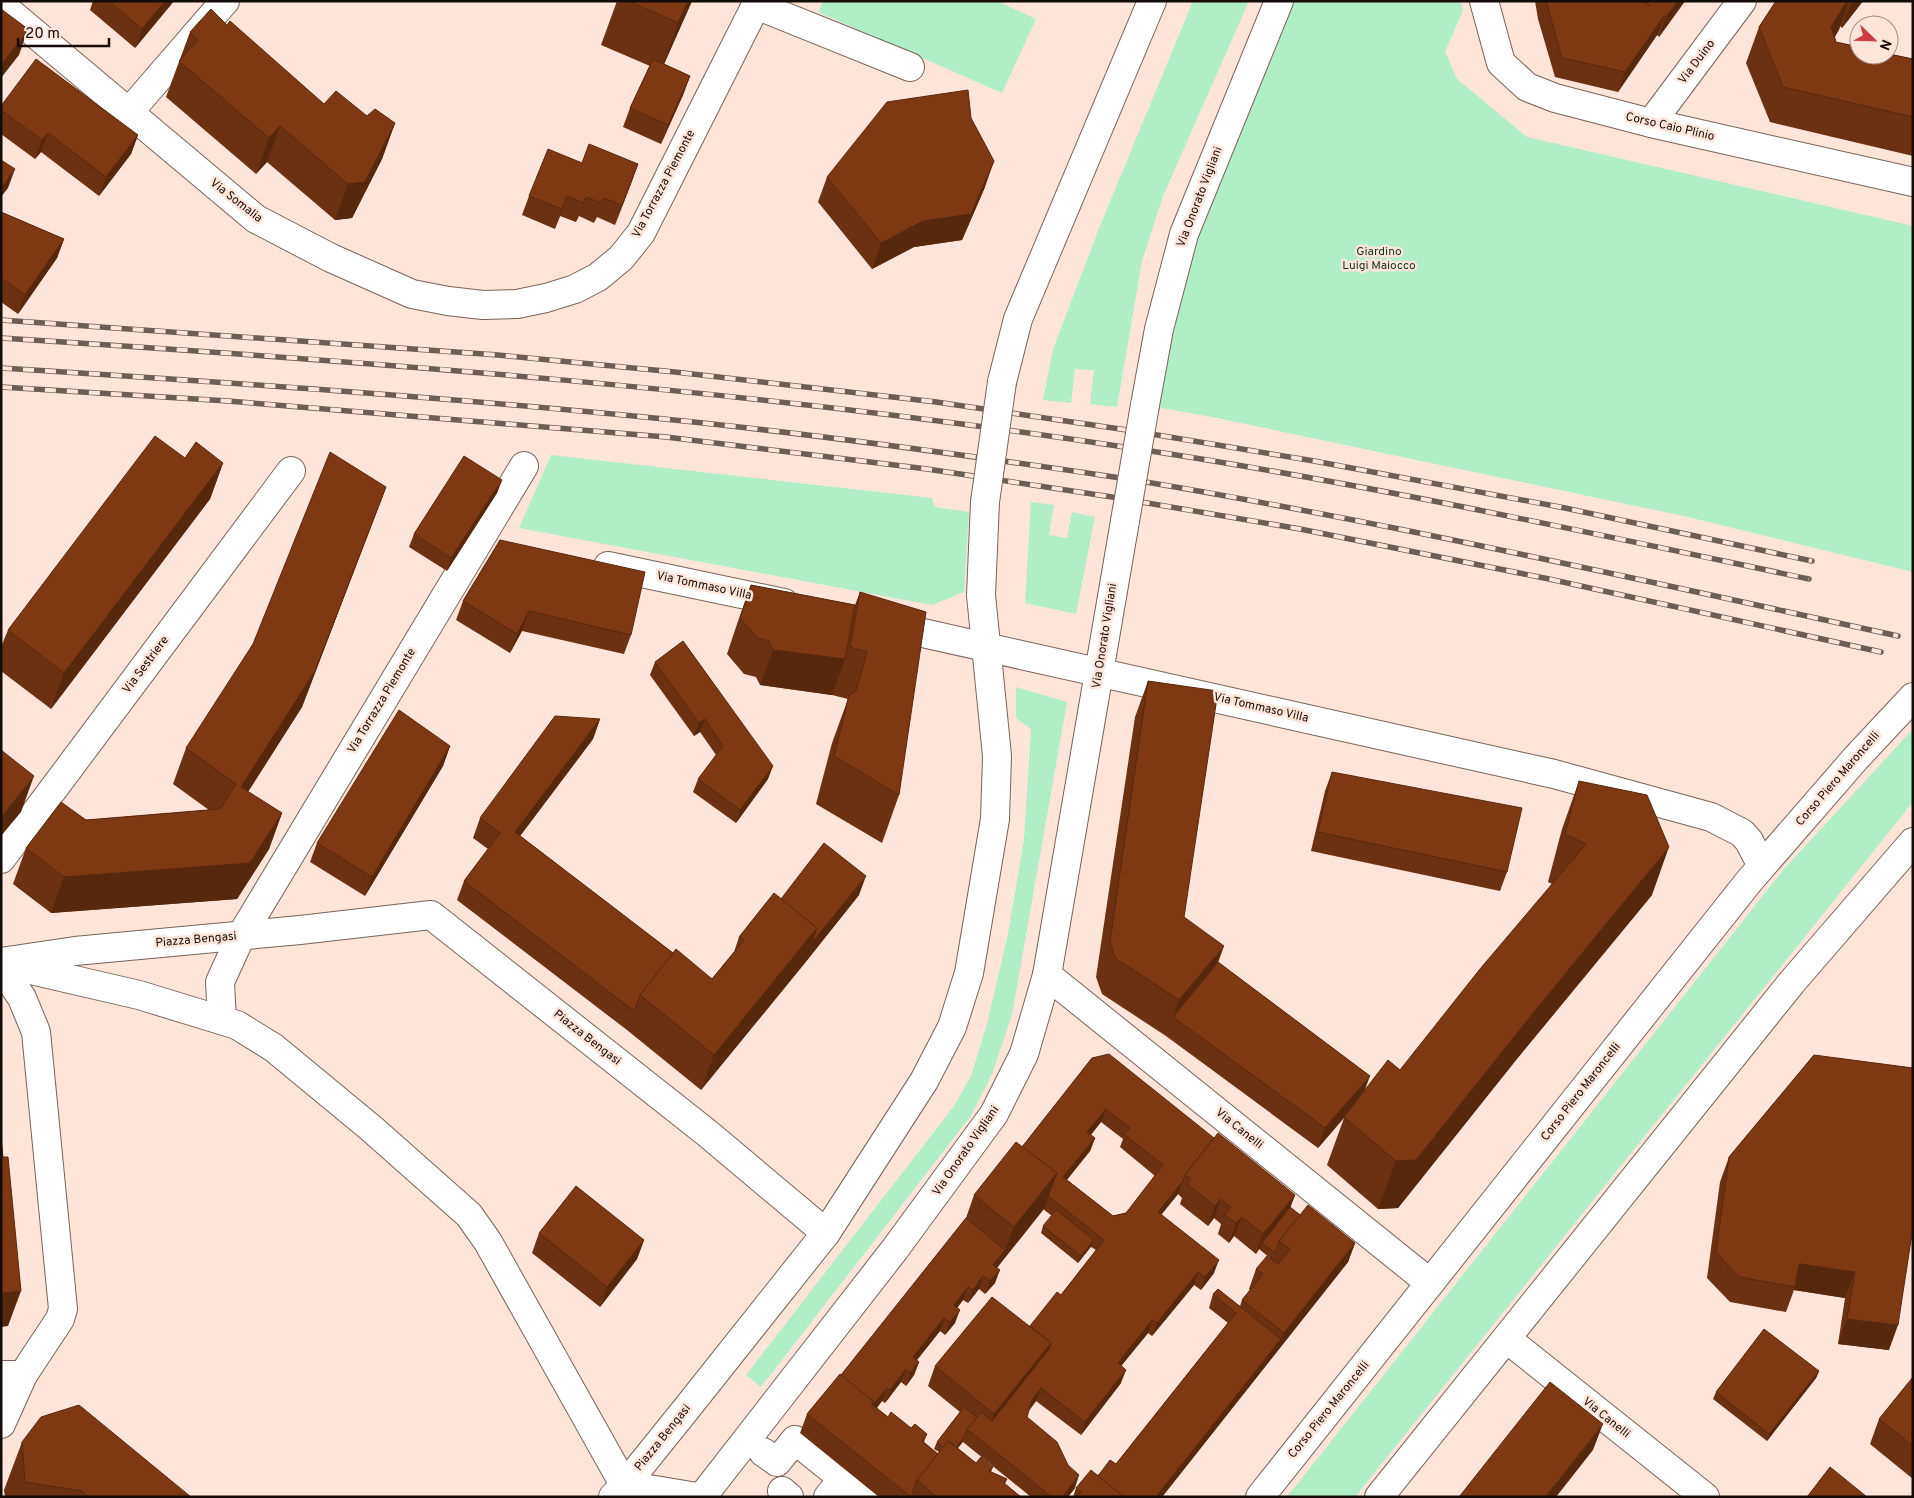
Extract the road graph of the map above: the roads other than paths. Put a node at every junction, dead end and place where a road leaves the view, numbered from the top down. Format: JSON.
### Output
{"nodes":[{"id":1,"x":225,"y":1,"type":"edge"},
{"id":2,"x":1152,"y":1,"type":"edge"},
{"id":3,"x":1279,"y":1,"type":"edge"},
{"id":4,"x":1484,"y":1,"type":"edge"},
{"id":5,"x":1742,"y":1,"type":"edge"},
{"id":6,"x":757,"y":3,"type":"edge"},
{"id":7,"x":1,"y":5,"type":"edge"},
{"id":8,"x":910,"y":67,"type":"dead end"},
{"id":9,"x":129,"y":112,"type":"junction"},
{"id":10,"x":1651,"y":123,"type":"junction"},
{"id":11,"x":1913,"y":182,"type":"edge"},
{"id":12,"x":517,"y":304,"type":"joint"},
{"id":13,"x":524,"y":466,"type":"dead end"},
{"id":14,"x":291,"y":471,"type":"dead end"},
{"id":15,"x":580,"y":560,"type":"edge"},
{"id":16,"x":803,"y":608,"type":"edge"},
{"id":17,"x":862,"y":620,"type":"edge"},
{"id":18,"x":986,"y":646,"type":"junction"},
{"id":19,"x":1099,"y":672,"type":"junction"},
{"id":20,"x":1913,"y":697,"type":"edge"},
{"id":21,"x":1913,"y":842,"type":"edge"},
{"id":22,"x":1,"y":859,"type":"edge"},
{"id":23,"x":1762,"y":866,"type":"junction"},
{"id":24,"x":241,"y":936,"type":"junction"},
{"id":25,"x":1,"y":962,"type":"edge"},
{"id":26,"x":1,"y":967,"type":"edge"},
{"id":27,"x":1047,"y":976,"type":"junction"},
{"id":28,"x":222,"y":1020,"type":"junction"},
{"id":29,"x":826,"y":1233,"type":"junction"},
{"id":30,"x":1430,"y":1283,"type":"junction"},
{"id":31,"x":1507,"y":1339,"type":"junction"},
{"id":32,"x":12,"y":1375,"type":"edge"},
{"id":33,"x":1,"y":1424,"type":"edge"},
{"id":34,"x":763,"y":1452,"type":"dead end"},
{"id":35,"x":836,"y":1488,"type":"edge"},
{"id":36,"x":623,"y":1493,"type":"edge"},
{"id":37,"x":697,"y":1497,"type":"edge"},
{"id":38,"x":702,"y":1497,"type":"edge"},
{"id":39,"x":866,"y":1497,"type":"edge"},
{"id":40,"x":1260,"y":1497,"type":"edge"},
{"id":41,"x":1379,"y":1497,"type":"edge"},
{"id":42,"x":1705,"y":1497,"type":"edge"}],
"edges":[{"from":1,"to":9,"type":"main road"},
{"from":2,"to":18,"type":"main road","bridge":true},
{"from":3,"to":19,"type":"main road","name":"Via Onorato Vigliani","bridge":true},
{"from":4,"to":10,"type":"main road","name":"Corso Caio Plinio"},
{"from":5,"to":10,"type":"main road","name":"Via Duino"},
{"from":6,"to":8,"type":"main road","name":"Via Torrazza Piemonte"},
{"from":6,"to":12,"type":"main road","name":"Via Torrazza Piemonte"},
{"from":7,"to":9,"type":"main road","name":"Via Somalia"},
{"from":9,"to":12,"type":"main road","name":"Via Somalia"},
{"from":10,"to":11,"type":"main road","name":"Corso Caio Plinio"},
{"from":13,"to":24,"type":"main road","name":"Via Torrazza Piemonte"},
{"from":14,"to":22,"type":"main road","name":"Via Sestriere"},
{"from":15,"to":16,"type":"main road","name":"Via Tommaso Villa"},
{"from":17,"to":18,"type":"main road","name":"Via Tommaso Villa"},
{"from":18,"to":19,"type":"main road","name":"Via Tommaso Villa"},
{"from":18,"to":29,"type":"main road"},
{"from":19,"to":23,"type":"main road","name":"Via Tommaso Villa"},
{"from":19,"to":27,"type":"main road","name":"Via Onorato Vigliani"},
{"from":20,"to":23,"type":"main road","name":"Corso Piero Maroncelli"},
{"from":21,"to":31,"type":"main road"},
{"from":23,"to":30,"type":"main road","name":"Corso Piero Maroncelli"},
{"from":24,"to":25,"type":"main road","name":"Piazza Bengasi"},
{"from":24,"to":28,"type":"main road","name":"Via Torrazza Piemonte"},
{"from":24,"to":29,"type":"main road","name":"Piazza Bengasi"},
{"from":25,"to":28,"type":"main road","name":"Piazza Bengasi"},
{"from":26,"to":32,"type":"main road"},
{"from":27,"to":30,"type":"main road","name":"Via Canelli"},
{"from":27,"to":38,"type":"main road","name":"Via Onorato Vigliani"},
{"from":28,"to":36,"type":"main road","name":"Piazza Bengasi"},
{"from":29,"to":36,"type":"main road","name":"Piazza Bengasi"},
{"from":30,"to":40,"type":"main road","name":"Corso Piero Maroncelli"},
{"from":31,"to":41,"type":"main road"},
{"from":31,"to":42,"type":"main road","name":"Via Canelli"},
{"from":32,"to":33,"type":"main road"},
{"from":34,"to":35,"type":"main road"},
{"from":35,"to":39,"type":"main road"},
{"from":36,"to":37,"type":"main road"}]}
